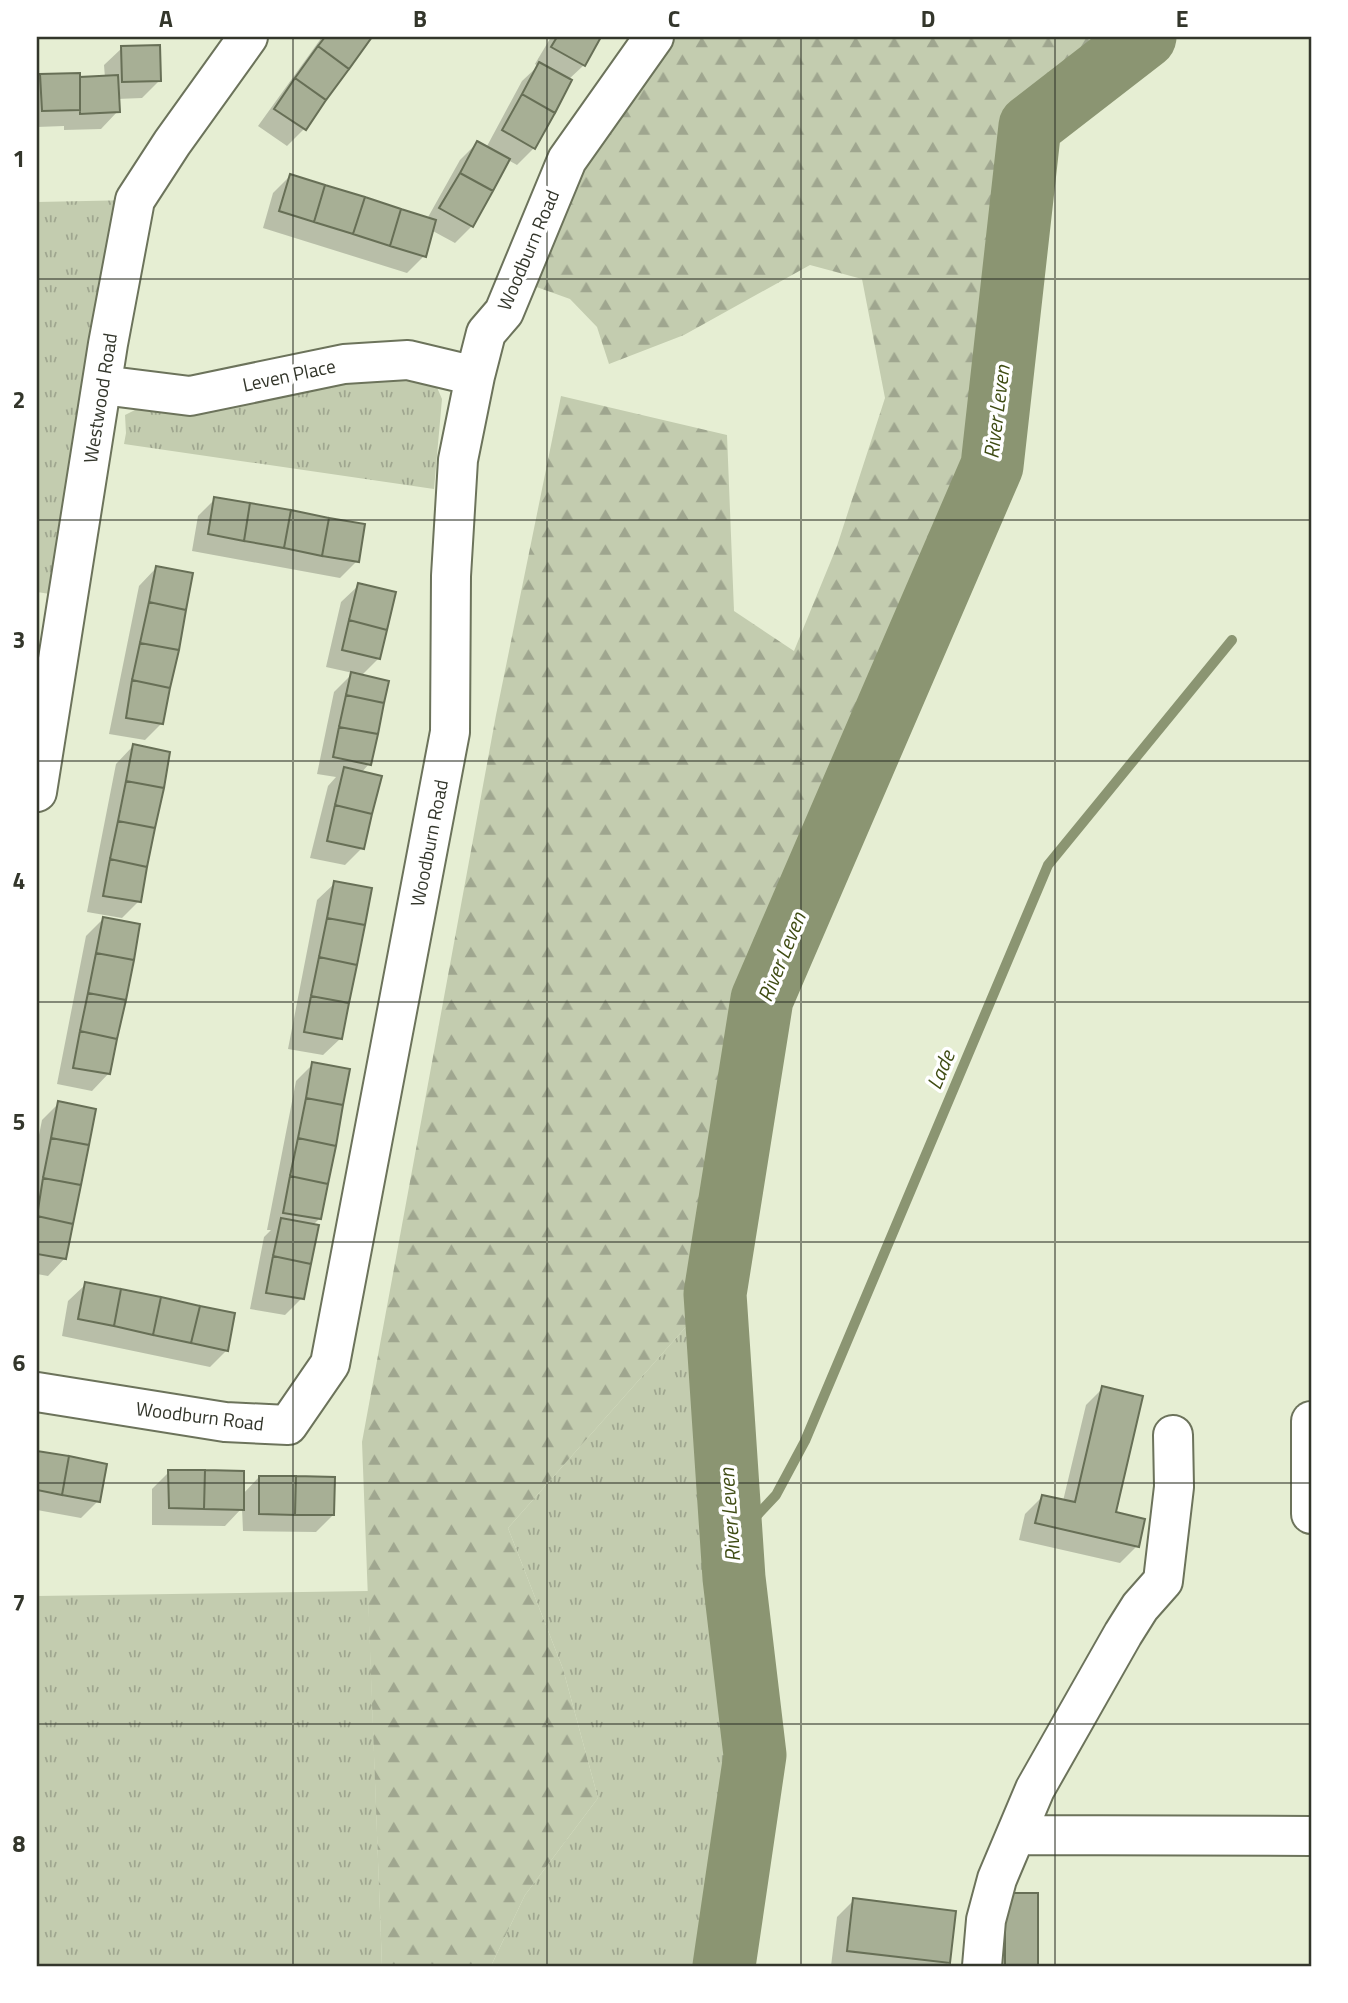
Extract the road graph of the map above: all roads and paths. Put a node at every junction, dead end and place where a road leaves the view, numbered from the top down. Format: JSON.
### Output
{"nodes":[{"id":1,"x":248,"y":37,"type":"edge"},
{"id":2,"x":653,"y":37,"type":"edge"},
{"id":3,"x":475,"y":376,"type":"junction"},
{"id":4,"x":102,"y":385,"type":"junction"},
{"id":5,"x":50,"y":632,"type":"edge"},
{"id":6,"x":37,"y":792,"type":"edge"},
{"id":7,"x":37,"y":1392,"type":"edge"},
{"id":8,"x":1311,"y":1421,"type":"edge"},
{"id":9,"x":1173,"y":1435,"type":"dead end"},
{"id":10,"x":1311,"y":1514,"type":"edge"},
{"id":11,"x":1016,"y":1835,"type":"junction"},
{"id":12,"x":1311,"y":1836,"type":"edge"},
{"id":13,"x":982,"y":1966,"type":"edge"}],
"edges":[{"from":1,"to":4,"type":"street","name":"Westwood Road"},
{"from":2,"to":3,"type":"street","name":"Woodburn Road"},
{"from":3,"to":4,"type":"street","name":"Leven Place"},
{"from":3,"to":7,"type":"street","name":"Woodburn Road"},
{"from":4,"to":5,"type":"street","name":"Westwood Road"},
{"from":5,"to":6,"type":"street","name":"Westwood Road"},
{"from":8,"to":10,"type":"street"},
{"from":9,"to":11,"type":"street"},
{"from":11,"to":12,"type":"street"},
{"from":11,"to":13,"type":"street"}]}
